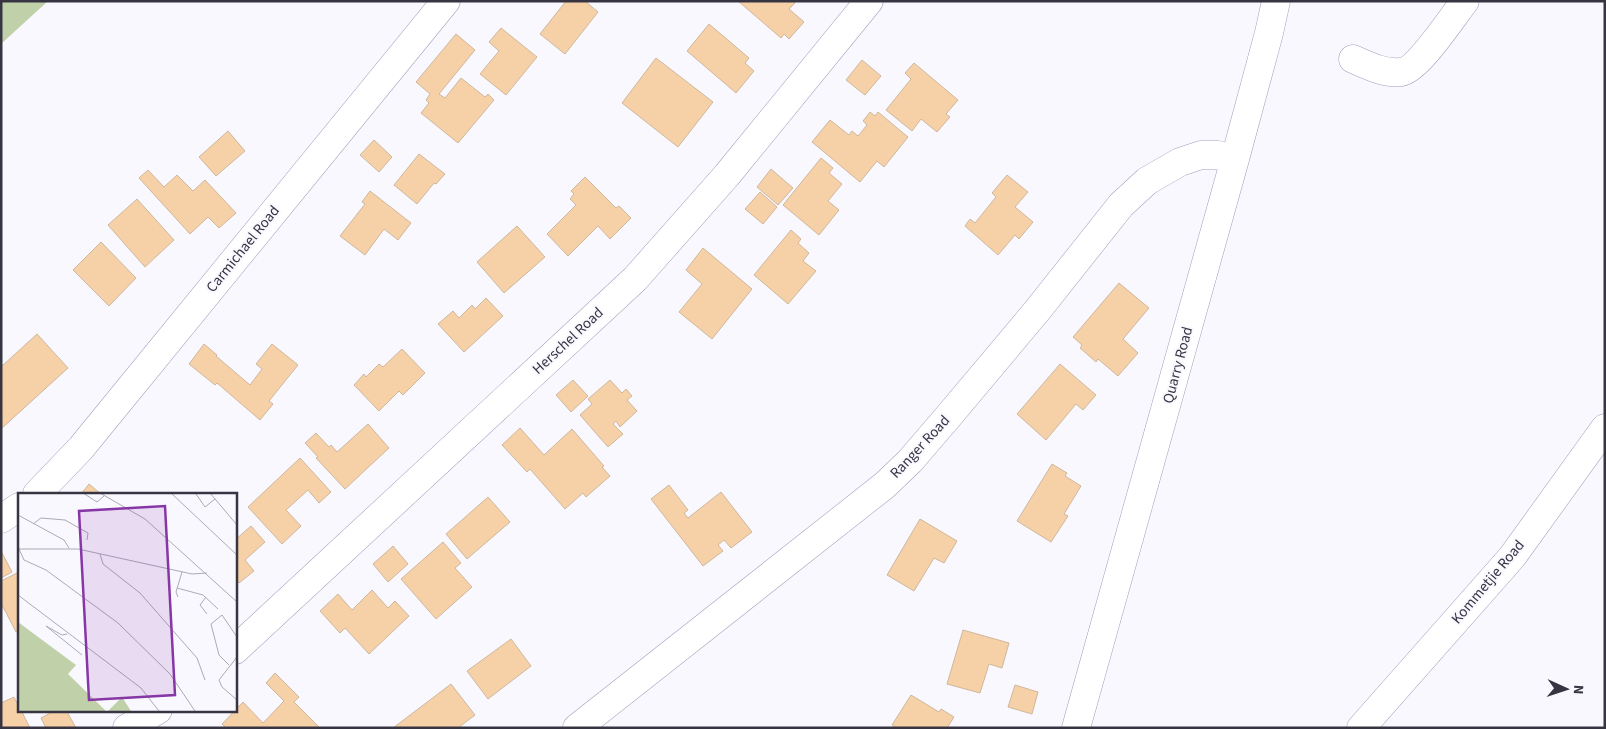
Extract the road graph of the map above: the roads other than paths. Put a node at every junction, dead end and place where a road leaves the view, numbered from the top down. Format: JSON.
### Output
{"nodes":[{"id":1,"x":446,"y":1,"type":"edge"},
{"id":2,"x":869,"y":1,"type":"edge"},
{"id":3,"x":1276,"y":1,"type":"edge"},
{"id":4,"x":1465,"y":1,"type":"edge"},
{"id":5,"x":1352,"y":58,"type":"dead end"},
{"id":6,"x":1235,"y":159,"type":"junction"},
{"id":7,"x":1605,"y":428,"type":"edge"},
{"id":8,"x":38,"y":493,"type":"edge"},
{"id":9,"x":18,"y":508,"type":"edge"},
{"id":10,"x":1,"y":518,"type":"edge"},
{"id":11,"x":236,"y":649,"type":"edge"},
{"id":12,"x":155,"y":712,"type":"edge"},
{"id":13,"x":127,"y":728,"type":"edge"},
{"id":14,"x":577,"y":728,"type":"edge"},
{"id":15,"x":1076,"y":728,"type":"edge"},
{"id":16,"x":1361,"y":728,"type":"edge"}],
"edges":[{"from":1,"to":8,"type":"street","name":"Carmichael Road"},
{"from":2,"to":11,"type":"street","name":"Herschel Road"},
{"from":3,"to":6,"type":"street","name":"Quarry Road"},
{"from":4,"to":5,"type":"street"},
{"from":6,"to":14,"type":"street","name":"Ranger Road"},
{"from":6,"to":15,"type":"street","name":"Quarry Road"},
{"from":7,"to":16,"type":"street","name":"Kommetjie Road"},
{"from":9,"to":10,"type":"street"},
{"from":12,"to":13,"type":"street"}]}
